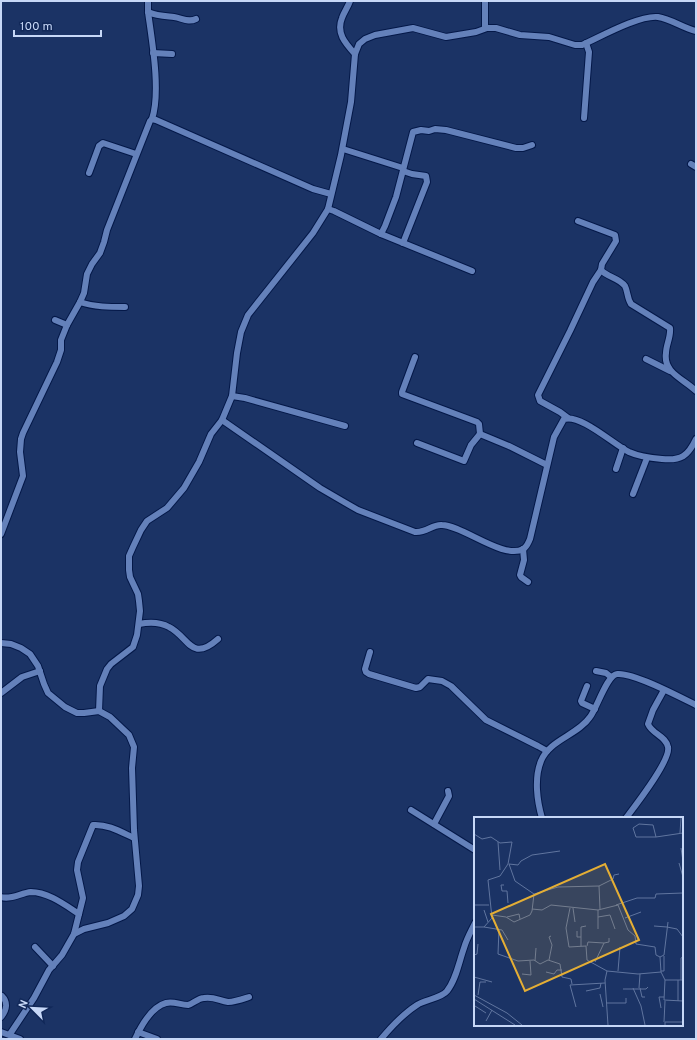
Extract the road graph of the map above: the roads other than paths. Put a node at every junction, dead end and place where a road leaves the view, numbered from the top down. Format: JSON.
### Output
{"nodes":[{"id":1,"x":148,"y":1,"type":"edge"},
{"id":2,"x":350,"y":1,"type":"edge"},
{"id":3,"x":485,"y":1,"type":"edge"},
{"id":4,"x":148,"y":12,"type":"junction"},
{"id":5,"x":196,"y":19,"type":"dead end"},
{"id":6,"x":485,"y":28,"type":"junction"},
{"id":7,"x":696,"y":31,"type":"edge"},
{"id":8,"x":586,"y":43,"type":"junction"},
{"id":9,"x":153,"y":53,"type":"junction"},
{"id":10,"x":172,"y":54,"type":"dead end"},
{"id":11,"x":355,"y":54,"type":"junction"},
{"id":12,"x":584,"y":118,"type":"dead end"},
{"id":13,"x":152,"y":119,"type":"junction"},
{"id":14,"x":532,"y":145,"type":"dead end"},
{"id":15,"x":343,"y":149,"type":"junction"},
{"id":16,"x":136,"y":154,"type":"junction"},
{"id":17,"x":403,"y":170,"type":"junction"},
{"id":18,"x":89,"y":173,"type":"dead end"},
{"id":19,"x":331,"y":194,"type":"junction"},
{"id":20,"x":328,"y":209,"type":"junction"},
{"id":21,"x":578,"y":221,"type":"dead end"},
{"id":22,"x":381,"y":234,"type":"junction"},
{"id":23,"x":403,"y":243,"type":"junction"},
{"id":24,"x":601,"y":270,"type":"junction"},
{"id":25,"x":472,"y":271,"type":"dead end"},
{"id":26,"x":80,"y":302,"type":"junction"},
{"id":27,"x":125,"y":307,"type":"dead end"},
{"id":28,"x":55,"y":320,"type":"dead end"},
{"id":29,"x":67,"y":325,"type":"junction"},
{"id":30,"x":415,"y":357,"type":"dead end"},
{"id":31,"x":646,"y":359,"type":"dead end"},
{"id":32,"x":671,"y":372,"type":"junction"},
{"id":33,"x":696,"y":391,"type":"edge"},
{"id":34,"x":232,"y":396,"type":"junction"},
{"id":35,"x":568,"y":418,"type":"junction"},
{"id":36,"x":222,"y":420,"type":"junction"},
{"id":37,"x":345,"y":426,"type":"dead end"},
{"id":38,"x":480,"y":434,"type":"junction"},
{"id":39,"x":696,"y":439,"type":"edge"},
{"id":40,"x":417,"y":443,"type":"dead end"},
{"id":41,"x":623,"y":448,"type":"junction"},
{"id":42,"x":647,"y":458,"type":"junction"},
{"id":43,"x":547,"y":465,"type":"junction"},
{"id":44,"x":616,"y":469,"type":"dead end"},
{"id":45,"x":633,"y":494,"type":"dead end"},
{"id":46,"x":1,"y":534,"type":"edge"},
{"id":47,"x":523,"y":549,"type":"junction"},
{"id":48,"x":528,"y":582,"type":"dead end"},
{"id":49,"x":139,"y":624,"type":"junction"},
{"id":50,"x":218,"y":640,"type":"dead end"},
{"id":51,"x":1,"y":643,"type":"edge"},
{"id":52,"x":370,"y":652,"type":"dead end"},
{"id":53,"x":40,"y":671,"type":"junction"},
{"id":54,"x":596,"y":671,"type":"dead end"},
{"id":55,"x":611,"y":677,"type":"junction"},
{"id":56,"x":587,"y":686,"type":"dead end"},
{"id":57,"x":664,"y":690,"type":"junction"},
{"id":58,"x":1,"y":693,"type":"edge"},
{"id":59,"x":696,"y":705,"type":"edge"},
{"id":60,"x":595,"y":709,"type":"junction"},
{"id":61,"x":99,"y":711,"type":"junction"},
{"id":62,"x":546,"y":751,"type":"junction"},
{"id":63,"x":448,"y":791,"type":"dead end"},
{"id":64,"x":411,"y":810,"type":"dead end"},
{"id":65,"x":542,"y":817,"type":"edge"},
{"id":66,"x":627,"y":817,"type":"edge"},
{"id":67,"x":434,"y":824,"type":"junction"},
{"id":68,"x":134,"y":838,"type":"junction"},
{"id":69,"x":474,"y":849,"type":"edge"},
{"id":70,"x":1,"y":897,"type":"edge"},
{"id":71,"x":79,"y":914,"type":"junction"},
{"id":72,"x":474,"y":925,"type":"edge"},
{"id":73,"x":74,"y":934,"type":"junction"},
{"id":74,"x":35,"y":947,"type":"dead end"},
{"id":75,"x":53,"y":966,"type":"junction"},
{"id":76,"x":2,"y":996,"type":"edge"},
{"id":77,"x":249,"y":997,"type":"dead end"},
{"id":78,"x":1,"y":1017,"type":"edge"},
{"id":79,"x":1,"y":1032,"type":"edge"},
{"id":80,"x":138,"y":1032,"type":"junction"},
{"id":81,"x":10,"y":1034,"type":"junction"},
{"id":82,"x":20,"y":1039,"type":"edge"},
{"id":83,"x":135,"y":1039,"type":"edge"},
{"id":84,"x":157,"y":1039,"type":"edge"},
{"id":85,"x":381,"y":1039,"type":"edge"}],
"edges":[{"from":1,"to":4,"type":"street"},
{"from":2,"to":11,"type":"street"},
{"from":3,"to":6,"type":"street"},
{"from":4,"to":5,"type":"street"},
{"from":4,"to":9,"type":"street"},
{"from":6,"to":8,"type":"street"},
{"from":6,"to":11,"type":"street"},
{"from":7,"to":8,"type":"street"},
{"from":8,"to":12,"type":"street"},
{"from":9,"to":10,"type":"street"},
{"from":9,"to":13,"type":"street"},
{"from":11,"to":15,"type":"street"},
{"from":13,"to":16,"type":"street"},
{"from":13,"to":19,"type":"street"},
{"from":14,"to":17,"type":"street"},
{"from":15,"to":17,"type":"street"},
{"from":15,"to":19,"type":"street"},
{"from":16,"to":18,"type":"street"},
{"from":16,"to":26,"type":"street"},
{"from":17,"to":22,"type":"street"},
{"from":17,"to":23,"type":"street"},
{"from":19,"to":20,"type":"street"},
{"from":20,"to":22,"type":"street"},
{"from":20,"to":34,"type":"street"},
{"from":21,"to":24,"type":"street"},
{"from":22,"to":23,"type":"street"},
{"from":23,"to":25,"type":"street"},
{"from":24,"to":32,"type":"street"},
{"from":24,"to":35,"type":"street"},
{"from":26,"to":27,"type":"street"},
{"from":26,"to":29,"type":"street"},
{"from":28,"to":29,"type":"street"},
{"from":29,"to":46,"type":"street"},
{"from":30,"to":38,"type":"street"},
{"from":31,"to":32,"type":"street"},
{"from":32,"to":33,"type":"street"},
{"from":34,"to":36,"type":"street"},
{"from":34,"to":37,"type":"street"},
{"from":35,"to":41,"type":"street"},
{"from":35,"to":43,"type":"street"},
{"from":36,"to":47,"type":"street"},
{"from":36,"to":49,"type":"street"},
{"from":38,"to":40,"type":"street"},
{"from":38,"to":43,"type":"street"},
{"from":39,"to":42,"type":"street"},
{"from":41,"to":42,"type":"street"},
{"from":41,"to":44,"type":"street"},
{"from":42,"to":45,"type":"street"},
{"from":43,"to":47,"type":"street"},
{"from":47,"to":48,"type":"street"},
{"from":49,"to":50,"type":"street"},
{"from":49,"to":61,"type":"street"},
{"from":51,"to":53,"type":"street"},
{"from":52,"to":62,"type":"street"},
{"from":53,"to":58,"type":"street"},
{"from":53,"to":61,"type":"street"},
{"from":54,"to":55,"type":"street"},
{"from":55,"to":57,"type":"street"},
{"from":55,"to":60,"type":"street"},
{"from":56,"to":60,"type":"street"},
{"from":57,"to":59,"type":"street"},
{"from":57,"to":66,"type":"street"},
{"from":60,"to":62,"type":"street"},
{"from":61,"to":68,"type":"street"},
{"from":62,"to":65,"type":"street"},
{"from":63,"to":67,"type":"street"},
{"from":64,"to":67,"type":"street"},
{"from":67,"to":69,"type":"street"},
{"from":68,"to":71,"type":"street"},
{"from":68,"to":73,"type":"street"},
{"from":70,"to":71,"type":"street"},
{"from":71,"to":73,"type":"street"},
{"from":72,"to":85,"type":"street"},
{"from":73,"to":75,"type":"street"},
{"from":74,"to":75,"type":"street"},
{"from":75,"to":81,"type":"street"},
{"from":76,"to":78,"type":"street"},
{"from":77,"to":80,"type":"street"},
{"from":79,"to":81,"type":"street"},
{"from":80,"to":83,"type":"street"},
{"from":80,"to":84,"type":"street"},
{"from":81,"to":82,"type":"street"}]}
